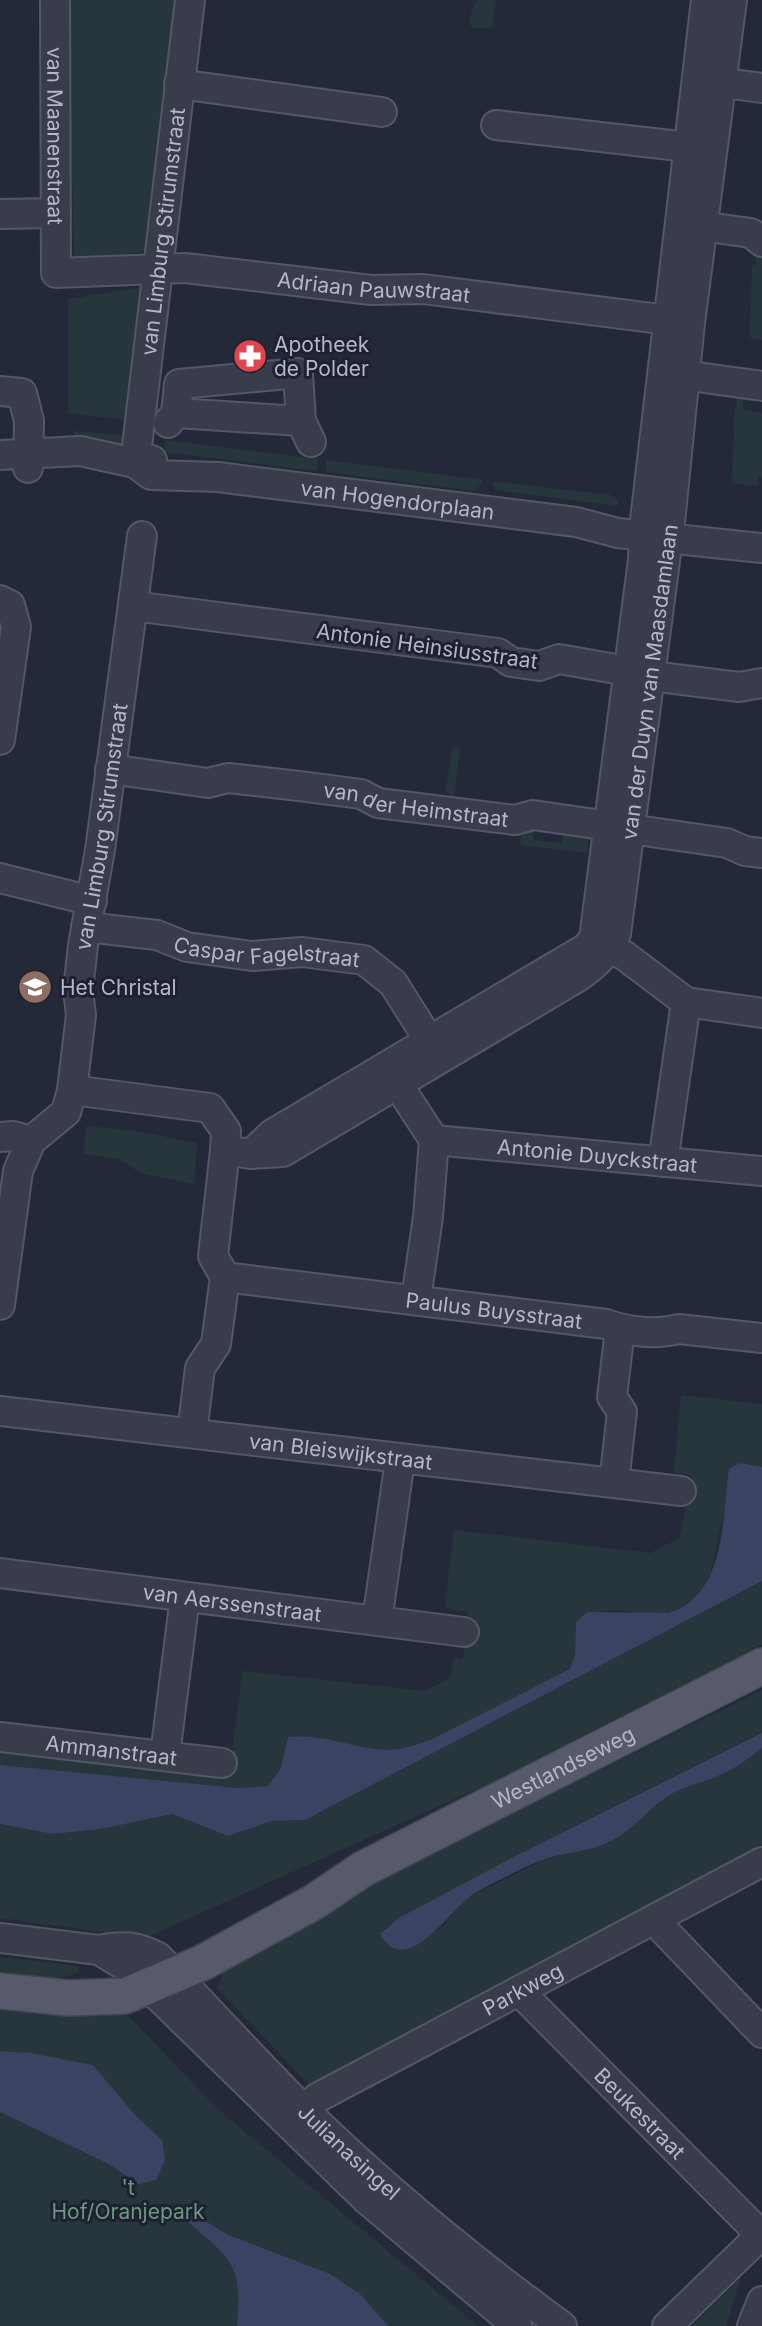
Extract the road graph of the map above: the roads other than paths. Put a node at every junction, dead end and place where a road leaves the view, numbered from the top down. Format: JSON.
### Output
{"nodes":[{"id":1,"x":55,"y":0,"type":"edge"},
{"id":2,"x":190,"y":0,"type":"edge"},
{"id":3,"x":706,"y":0,"type":"edge"},
{"id":4,"x":732,"y":0,"type":"edge"},
{"id":5,"x":709,"y":80,"type":"junction"},
{"id":6,"x":179,"y":84,"type":"junction"},
{"id":7,"x":762,"y":88,"type":"edge"},
{"id":8,"x":382,"y":112,"type":"dead end"},
{"id":9,"x":496,"y":125,"type":"dead end"},
{"id":10,"x":699,"y":153,"type":"junction"},
{"id":11,"x":56,"y":213,"type":"junction"},
{"id":12,"x":0,"y":214,"type":"edge"},
{"id":13,"x":691,"y":225,"type":"junction"},
{"id":14,"x":762,"y":242,"type":"edge"},
{"id":15,"x":159,"y":268,"type":"junction"},
{"id":16,"x":56,"y":273,"type":"joint"},
{"id":17,"x":679,"y":322,"type":"junction"},
{"id":18,"x":673,"y":374,"type":"junction"},
{"id":19,"x":762,"y":386,"type":"edge"},
{"id":20,"x":0,"y":391,"type":"edge"},
{"id":21,"x":306,"y":432,"type":"joint"},
{"id":22,"x":14,"y":460,"type":"edge"},
{"id":23,"x":135,"y":463,"type":"junction"},
{"id":24,"x":657,"y":529,"type":"junction"},
{"id":25,"x":142,"y":536,"type":"dead end"},
{"id":26,"x":762,"y":537,"type":"edge"},
{"id":27,"x":762,"y":548,"type":"edge"},
{"id":28,"x":0,"y":600,"type":"edge"},
{"id":29,"x":133,"y":606,"type":"junction"},
{"id":30,"x":639,"y":672,"type":"junction"},
{"id":31,"x":762,"y":683,"type":"edge"},
{"id":32,"x":0,"y":740,"type":"edge"},
{"id":33,"x":110,"y":769,"type":"junction"},
{"id":34,"x":620,"y":828,"type":"junction"},
{"id":35,"x":762,"y":853,"type":"edge"},
{"id":36,"x":0,"y":878,"type":"edge"},
{"id":37,"x":89,"y":914,"type":"junction"},
{"id":38,"x":602,"y":944,"type":"junction"},
{"id":39,"x":686,"y":1002,"type":"junction"},
{"id":40,"x":762,"y":1013,"type":"edge"},
{"id":41,"x":435,"y":1049,"type":"junction"},
{"id":42,"x":396,"y":1073,"type":"junction"},
{"id":43,"x":72,"y":1090,"type":"junction"},
{"id":44,"x":0,"y":1137,"type":"edge"},
{"id":45,"x":434,"y":1140,"type":"junction"},
{"id":46,"x":31,"y":1141,"type":"junction"},
{"id":47,"x":238,"y":1152,"type":"junction"},
{"id":48,"x":663,"y":1162,"type":"junction"},
{"id":49,"x":9,"y":1170,"type":"edge"},
{"id":50,"x":762,"y":1171,"type":"edge"},
{"id":51,"x":225,"y":1277,"type":"junction"},
{"id":52,"x":416,"y":1299,"type":"junction"},
{"id":53,"x":0,"y":1306,"type":"edge"},
{"id":54,"x":620,"y":1329,"type":"junction"},
{"id":55,"x":762,"y":1338,"type":"edge"},
{"id":56,"x":0,"y":1411,"type":"edge"},
{"id":57,"x":192,"y":1433,"type":"junction"},
{"id":58,"x":400,"y":1460,"type":"junction"},
{"id":59,"x":614,"y":1483,"type":"junction"},
{"id":60,"x":681,"y":1491,"type":"dead end"},
{"id":61,"x":0,"y":1573,"type":"edge"},
{"id":62,"x":186,"y":1597,"type":"junction"},
{"id":63,"x":377,"y":1620,"type":"junction"},
{"id":64,"x":464,"y":1632,"type":"dead end"},
{"id":65,"x":762,"y":1666,"type":"edge"},
{"id":66,"x":0,"y":1737,"type":"edge"},
{"id":67,"x":165,"y":1755,"type":"junction"},
{"id":68,"x":222,"y":1763,"type":"dead end"},
{"id":69,"x":762,"y":1862,"type":"edge"},
{"id":70,"x":654,"y":1920,"type":"junction"},
{"id":71,"x":0,"y":1938,"type":"edge"},
{"id":72,"x":152,"y":1972,"type":"junction"},
{"id":73,"x":0,"y":1991,"type":"edge"},
{"id":74,"x":519,"y":1991,"type":"junction"},
{"id":75,"x":762,"y":2033,"type":"edge"},
{"id":76,"x":297,"y":2119,"type":"junction"},
{"id":77,"x":762,"y":2235,"type":"edge"},
{"id":78,"x":762,"y":2301,"type":"edge"},
{"id":79,"x":517,"y":2326,"type":"edge"},
{"id":80,"x":562,"y":2326,"type":"edge"},
{"id":81,"x":667,"y":2326,"type":"edge"},
{"id":82,"x":752,"y":2326,"type":"edge"}],
"edges":[{"from":1,"to":11,"type":"street","name":"van Maanenstraat"},
{"from":2,"to":6,"type":"street","name":"van Limburg Stirumstraat"},
{"from":3,"to":5,"type":"street","name":"van der Duyn van Maasdamlaan"},
{"from":4,"to":5,"type":"street","name":"van der Duyn van Maasdamlaan"},
{"from":5,"to":7,"type":"street"},
{"from":5,"to":10,"type":"street","name":"van der Duyn van Maasdamlaan"},
{"from":6,"to":8,"type":"street"},
{"from":6,"to":15,"type":"street","name":"van Limburg Stirumstraat"},
{"from":9,"to":10,"type":"street"},
{"from":10,"to":13,"type":"street","name":"van der Duyn van Maasdamlaan"},
{"from":11,"to":12,"type":"street"},
{"from":11,"to":16,"type":"street","name":"van Maanenstraat"},
{"from":13,"to":14,"type":"street"},
{"from":13,"to":17,"type":"street","name":"van der Duyn van Maasdamlaan"},
{"from":15,"to":16,"type":"street","name":"Adriaan Pauwstraat"},
{"from":15,"to":17,"type":"street","name":"Adriaan Pauwstraat"},
{"from":15,"to":23,"type":"street","name":"van Limburg Stirumstraat"},
{"from":17,"to":18,"type":"street","name":"van der Duyn van Maasdamlaan"},
{"from":18,"to":19,"type":"street"},
{"from":18,"to":24,"type":"street","name":"van der Duyn van Maasdamlaan"},
{"from":20,"to":22,"type":"street","name":"van Hogendorplaan"},
{"from":21,"to":21,"type":"street"},
{"from":22,"to":23,"type":"street","name":"van Hogendorplaan"},
{"from":23,"to":24,"type":"street","name":"van Hogendorplaan"},
{"from":24,"to":26,"type":"street","name":"van Hogendorplaan"},
{"from":24,"to":27,"type":"street","name":"van Hogendorplaan"},
{"from":24,"to":30,"type":"street","name":"van der Duyn van Maasdamlaan"},
{"from":25,"to":29,"type":"street","name":"van Limburg Stirumstraat"},
{"from":28,"to":32,"type":"street"},
{"from":29,"to":30,"type":"street","name":"Antonie Heinsiusstraat"},
{"from":29,"to":33,"type":"street","name":"van Limburg Stirumstraat"},
{"from":30,"to":31,"type":"street","name":"Antonie Heinsiusstraat"},
{"from":30,"to":34,"type":"street","name":"van der Duyn van Maasdamlaan"},
{"from":33,"to":34,"type":"street","name":"van der Heimstraat"},
{"from":33,"to":37,"type":"street","name":"van Limburg Stirumstraat"},
{"from":34,"to":35,"type":"street","name":"van der Heimstraat"},
{"from":34,"to":38,"type":"street","name":"van der Duyn van Maasdamlaan"},
{"from":36,"to":37,"type":"street","name":"Caspar Fagelstraat"},
{"from":37,"to":41,"type":"street","name":"Caspar Fagelstraat"},
{"from":37,"to":43,"type":"street","name":"van Limburg Stirumstraat"},
{"from":38,"to":39,"type":"street"},
{"from":38,"to":41,"type":"street"},
{"from":39,"to":40,"type":"street"},
{"from":39,"to":48,"type":"street"},
{"from":41,"to":42,"type":"street"},
{"from":42,"to":45,"type":"street"},
{"from":42,"to":47,"type":"street"},
{"from":43,"to":46,"type":"street","name":"van Limburg Stirumstraat"},
{"from":43,"to":47,"type":"street"},
{"from":44,"to":46,"type":"street"},
{"from":45,"to":48,"type":"street","name":"Antonie Duyckstraat"},
{"from":45,"to":52,"type":"street"},
{"from":46,"to":49,"type":"street","name":"van Limburg Stirumstraat"},
{"from":47,"to":51,"type":"street"},
{"from":48,"to":50,"type":"street","name":"Antonie Duyckstraat"},
{"from":49,"to":53,"type":"street","name":"van Limburg Stirumstraat"},
{"from":51,"to":52,"type":"street","name":"Paulus Buysstraat"},
{"from":51,"to":57,"type":"street"},
{"from":52,"to":54,"type":"street","name":"Paulus Buysstraat"},
{"from":54,"to":55,"type":"street","name":"Paulus Buysstraat"},
{"from":54,"to":59,"type":"street"},
{"from":56,"to":57,"type":"street","name":"van Bleiswijkstraat"},
{"from":57,"to":58,"type":"street","name":"van Bleiswijkstraat"},
{"from":58,"to":59,"type":"street","name":"van Bleiswijkstraat"},
{"from":58,"to":63,"type":"street"},
{"from":59,"to":60,"type":"street","name":"van Bleiswijkstraat"},
{"from":61,"to":62,"type":"street","name":"van Aerssenstraat"},
{"from":62,"to":63,"type":"street","name":"van Aerssenstraat"},
{"from":62,"to":67,"type":"street"},
{"from":63,"to":64,"type":"street","name":"van Aerssenstraat"},
{"from":65,"to":72,"type":"main road","name":"Westlandseweg"},
{"from":66,"to":67,"type":"street","name":"Ammanstraat"},
{"from":67,"to":68,"type":"street","name":"Ammanstraat"},
{"from":69,"to":70,"type":"street","name":"Parkweg"},
{"from":70,"to":74,"type":"street","name":"Parkweg"},
{"from":70,"to":75,"type":"street"},
{"from":71,"to":72,"type":"street"},
{"from":72,"to":73,"type":"main road","name":"Westlandseweg"},
{"from":72,"to":76,"type":"street","name":"Julianasingel"},
{"from":74,"to":76,"type":"street","name":"Parkweg"},
{"from":74,"to":77,"type":"street","name":"Beukestraat"},
{"from":76,"to":79,"type":"street","name":"Julianasingel"},
{"from":76,"to":80,"type":"street","name":"Julianasingel"},
{"from":77,"to":81,"type":"street"},
{"from":78,"to":82,"type":"street"}]}
